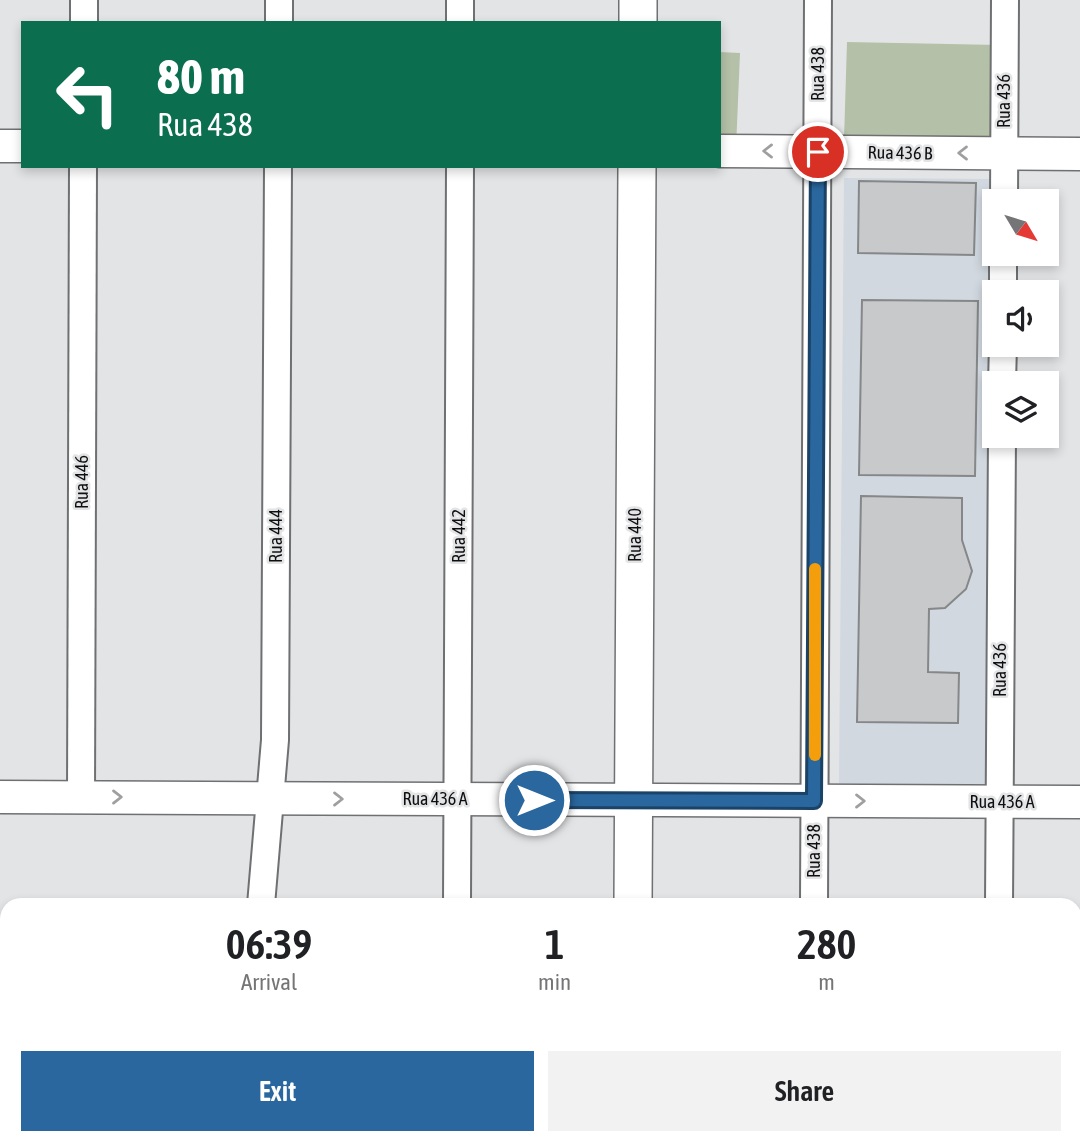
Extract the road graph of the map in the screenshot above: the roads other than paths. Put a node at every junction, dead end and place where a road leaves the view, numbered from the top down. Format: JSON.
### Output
{"nodes":[{"id":1,"x":84,"y":0,"type":"edge"},
{"id":2,"x":279,"y":0,"type":"edge"},
{"id":3,"x":460,"y":0,"type":"edge"},
{"id":4,"x":638,"y":0,"type":"edge"},
{"id":5,"x":818,"y":0,"type":"edge"},
{"id":6,"x":1005,"y":0,"type":"edge"},
{"id":7,"x":84,"y":21,"type":"edge"},
{"id":8,"x":279,"y":21,"type":"edge"},
{"id":9,"x":460,"y":21,"type":"edge"},
{"id":10,"x":638,"y":21,"type":"edge"},
{"id":11,"x":0,"y":146,"type":"edge"},
{"id":12,"x":21,"y":146,"type":"edge"},
{"id":13,"x":721,"y":151,"type":"edge"},
{"id":14,"x":818,"y":152,"type":"junction"},
{"id":15,"x":1004,"y":153,"type":"junction"},
{"id":16,"x":1080,"y":154,"type":"edge"},
{"id":17,"x":83,"y":168,"type":"edge"},
{"id":18,"x":278,"y":168,"type":"edge"},
{"id":19,"x":460,"y":168,"type":"edge"},
{"id":20,"x":637,"y":168,"type":"edge"},
{"id":21,"x":1004,"y":189,"type":"edge"},
{"id":22,"x":1002,"y":448,"type":"edge"},
{"id":23,"x":0,"y":797,"type":"edge"},
{"id":24,"x":81,"y":797,"type":"junction"},
{"id":25,"x":270,"y":798,"type":"junction"},
{"id":26,"x":458,"y":799,"type":"junction"},
{"id":27,"x":634,"y":800,"type":"junction"},
{"id":28,"x":814,"y":801,"type":"junction"},
{"id":29,"x":1000,"y":802,"type":"junction"},
{"id":30,"x":1080,"y":802,"type":"edge"},
{"id":31,"x":262,"y":898,"type":"edge"},
{"id":32,"x":457,"y":898,"type":"edge"},
{"id":33,"x":633,"y":898,"type":"edge"},
{"id":34,"x":814,"y":898,"type":"edge"},
{"id":35,"x":999,"y":898,"type":"edge"}],
"edges":[{"from":1,"to":7,"type":"street"},
{"from":2,"to":8,"type":"street"},
{"from":3,"to":9,"type":"street"},
{"from":4,"to":10,"type":"main road"},
{"from":5,"to":14,"type":"street","name":"Rua 438"},
{"from":6,"to":15,"type":"street","name":"Rua 436"},
{"from":11,"to":12,"type":"street"},
{"from":14,"to":13,"type":"street","name":"Rua 436 B","one_way":true},
{"from":15,"to":14,"type":"street","name":"Rua 436 B","one_way":true},
{"from":14,"to":28,"type":"street","name":"Rua 438"},
{"from":15,"to":16,"type":"street","name":"Rua 436 B"},
{"from":15,"to":21,"type":"street","name":"Rua 436"},
{"from":17,"to":24,"type":"street","name":"Rua 446"},
{"from":18,"to":25,"type":"street","name":"Rua 444"},
{"from":19,"to":26,"type":"street","name":"Rua 442"},
{"from":20,"to":27,"type":"main road","name":"Rua 440"},
{"from":22,"to":29,"type":"street","name":"Rua 436"},
{"from":23,"to":24,"type":"street","name":"Rua 436 A"},
{"from":24,"to":25,"type":"street","name":"Rua 436 A","one_way":true},
{"from":25,"to":26,"type":"street","name":"Rua 436 A","one_way":true},
{"from":25,"to":31,"type":"street","name":"Rua 444"},
{"from":26,"to":27,"type":"street","name":"Rua 436 A"},
{"from":26,"to":32,"type":"street","name":"Rua 442"},
{"from":27,"to":28,"type":"street","name":"Rua 436 A"},
{"from":27,"to":33,"type":"main road","name":"Rua 440"},
{"from":28,"to":29,"type":"street","name":"Rua 436 A","one_way":true},
{"from":28,"to":34,"type":"street","name":"Rua 438"},
{"from":29,"to":30,"type":"street","name":"Rua 436 A"},
{"from":29,"to":35,"type":"street","name":"Rua 436"}]}
